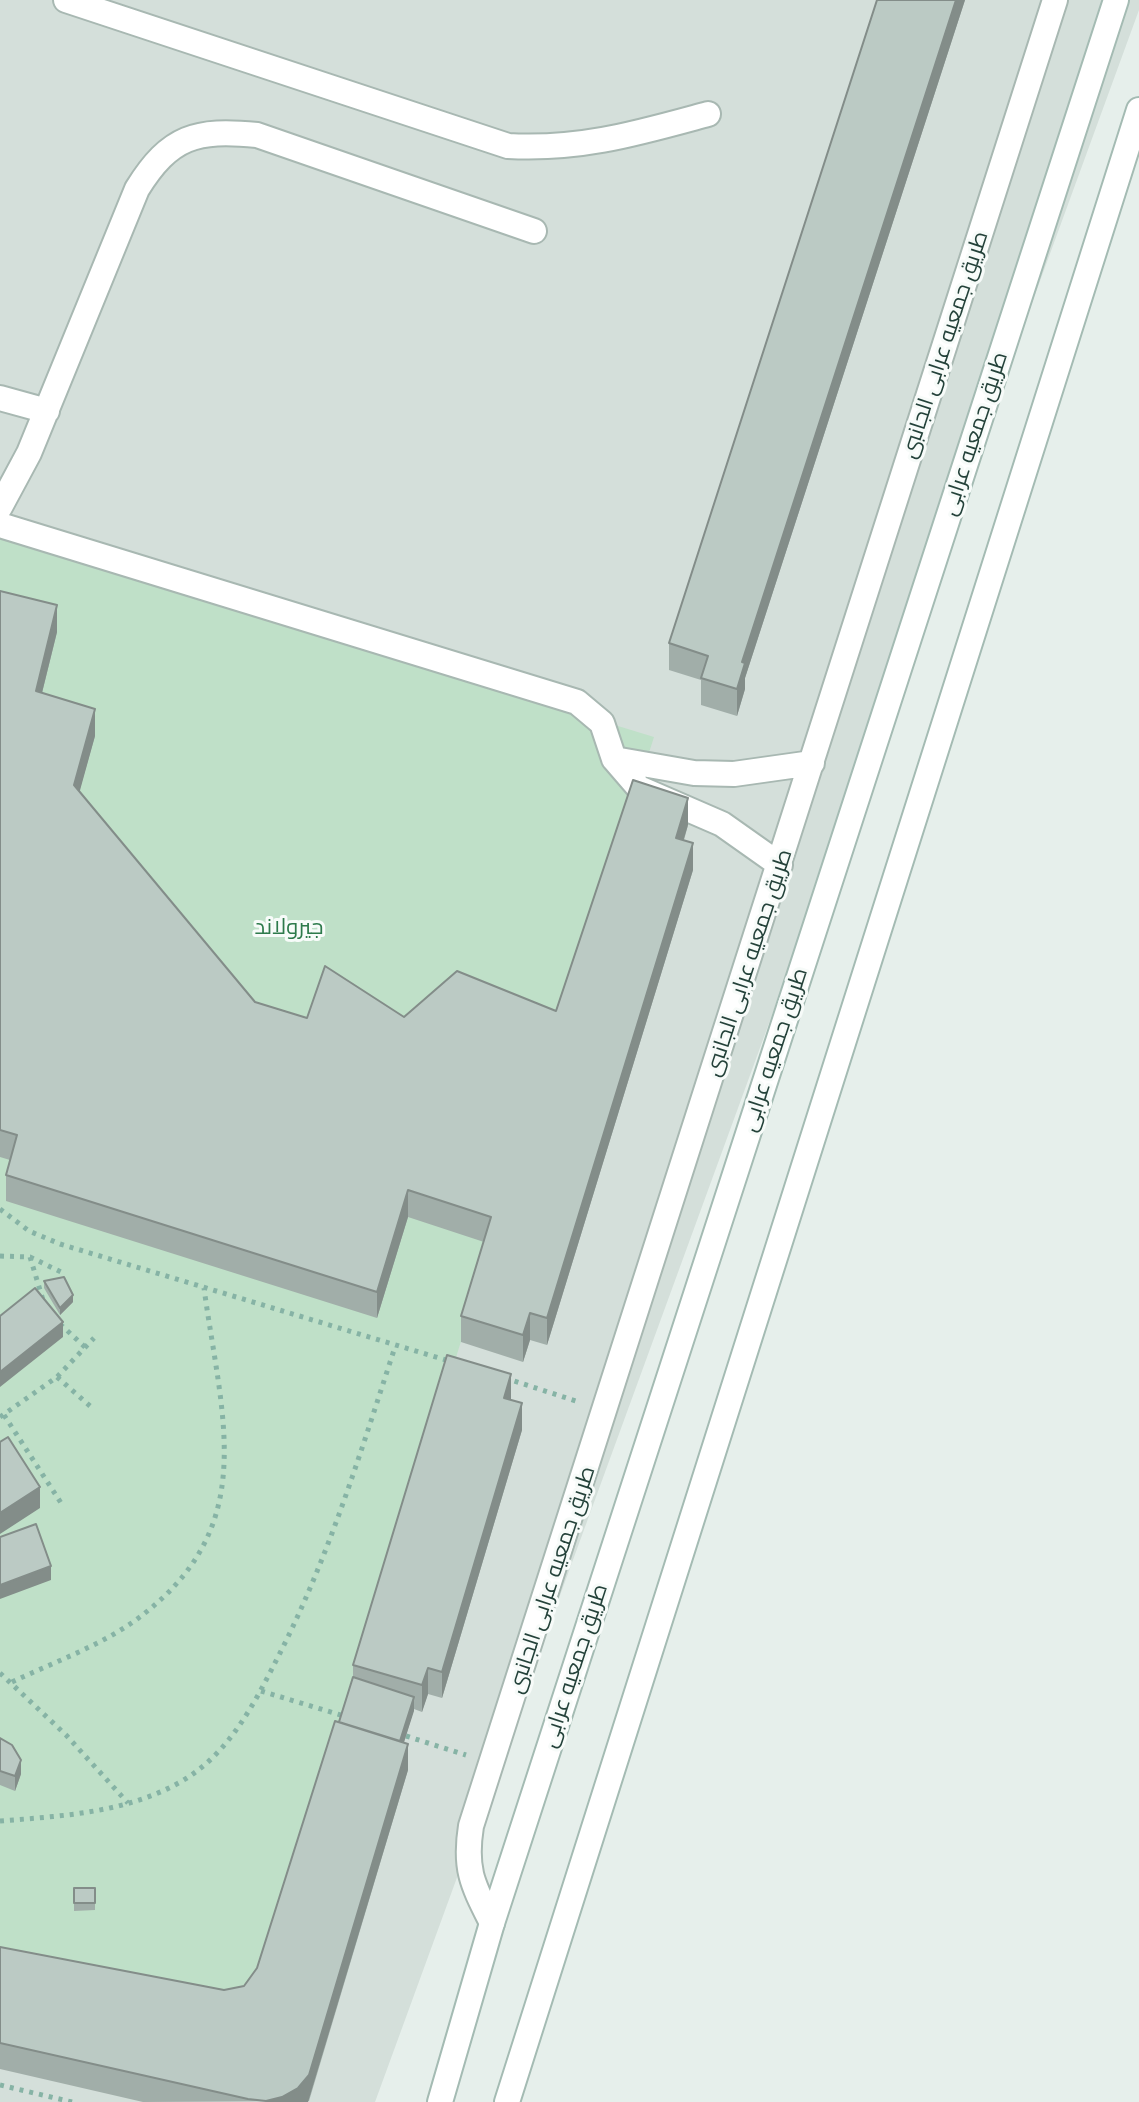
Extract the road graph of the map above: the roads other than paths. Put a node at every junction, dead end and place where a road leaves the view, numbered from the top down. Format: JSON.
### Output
{"nodes":[{"id":1,"x":66,"y":0,"type":"edge"},
{"id":2,"x":1055,"y":0,"type":"edge"},
{"id":3,"x":1116,"y":0,"type":"edge"},
{"id":4,"x":1139,"y":110,"type":"edge"},
{"id":5,"x":708,"y":114,"type":"dead end"},
{"id":6,"x":534,"y":231,"type":"dead end"},
{"id":7,"x":0,"y":398,"type":"edge"},
{"id":8,"x":47,"y":411,"type":"junction"},
{"id":9,"x":0,"y":507,"type":"edge"},
{"id":10,"x":0,"y":525,"type":"edge"},
{"id":11,"x":614,"y":759,"type":"junction"},
{"id":12,"x":812,"y":763,"type":"junction"},
{"id":13,"x":780,"y":865,"type":"junction"},
{"id":14,"x":492,"y":1923,"type":"junction"},
{"id":15,"x":440,"y":2102,"type":"edge"},
{"id":16,"x":507,"y":2102,"type":"edge"}],
"edges":[{"from":1,"to":5,"type":"street"},
{"from":2,"to":12,"type":"street","name":"طريق جمعيه عرابى الجانبى"},
{"from":3,"to":14,"type":"street","name":"طريق جمعيه عرابى"},
{"from":4,"to":16,"type":"street"},
{"from":6,"to":8,"type":"street"},
{"from":7,"to":8,"type":"street"},
{"from":8,"to":9,"type":"street"},
{"from":10,"to":11,"type":"street"},
{"from":11,"to":12,"type":"street"},
{"from":11,"to":13,"type":"street"},
{"from":12,"to":13,"type":"street","name":"طريق جمعيه عرابى الجانبى"},
{"from":13,"to":14,"type":"street","name":"طريق جمعيه عرابى الجانبى"},
{"from":14,"to":15,"type":"street","name":"طريق جمعيه عرابى"}]}
